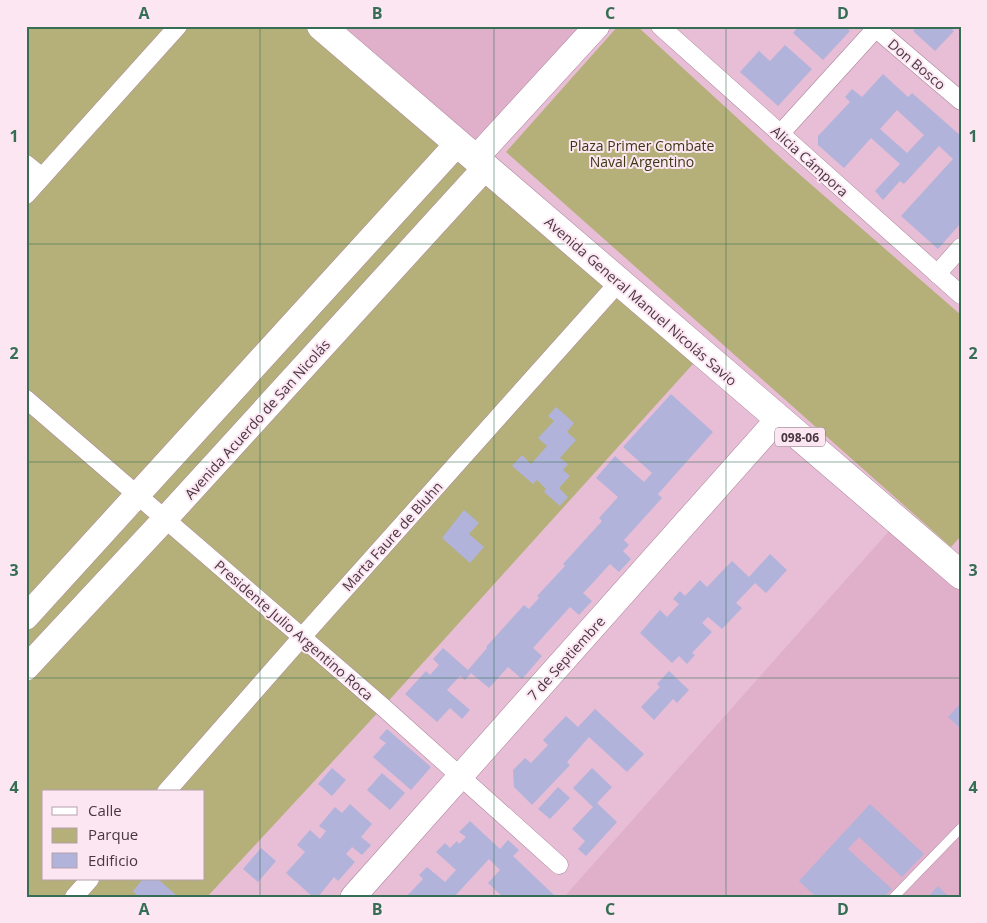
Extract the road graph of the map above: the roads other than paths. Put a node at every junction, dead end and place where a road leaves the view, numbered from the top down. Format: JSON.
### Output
{"nodes":[{"id":1,"x":178,"y":26,"type":"edge"},
{"id":2,"x":321,"y":26,"type":"edge"},
{"id":3,"x":597,"y":26,"type":"edge"},
{"id":4,"x":660,"y":26,"type":"edge"},
{"id":5,"x":875,"y":27,"type":"edge"},
{"id":6,"x":961,"y":101,"type":"edge"},
{"id":7,"x":780,"y":134,"type":"junction"},
{"id":8,"x":473,"y":157,"type":"junction"},
{"id":9,"x":26,"y":164,"type":"edge"},
{"id":10,"x":42,"y":178,"type":"junction"},
{"id":11,"x":26,"y":195,"type":"edge"},
{"id":12,"x":961,"y":246,"type":"edge"},
{"id":13,"x":936,"y":274,"type":"junction"},
{"id":14,"x":619,"y":282,"type":"junction"},
{"id":15,"x":961,"y":295,"type":"edge"},
{"id":16,"x":26,"y":399,"type":"edge"},
{"id":17,"x":778,"y":419,"type":"junction"},
{"id":18,"x":138,"y":495,"type":"junction"},
{"id":19,"x":165,"y":519,"type":"junction"},
{"id":20,"x":958,"y":567,"type":"edge"},
{"id":21,"x":26,"y":617,"type":"edge"},
{"id":22,"x":302,"y":637,"type":"junction"},
{"id":23,"x":26,"y":668,"type":"edge"},
{"id":24,"x":460,"y":776,"type":"junction"},
{"id":25,"x":168,"y":790,"type":"edge"},
{"id":26,"x":961,"y":828,"type":"edge"},
{"id":27,"x":559,"y":865,"type":"dead end"},
{"id":28,"x":89,"y":880,"type":"edge"},
{"id":29,"x":74,"y":897,"type":"edge"},
{"id":30,"x":353,"y":897,"type":"edge"},
{"id":31,"x":894,"y":897,"type":"edge"}],
"edges":[{"from":1,"to":10,"type":"street"},
{"from":2,"to":8,"type":"main road","name":"Avenida General Manuel Nicolás Savio"},
{"from":3,"to":8,"type":"street","name":"Avenida Acuerdo de San Nicolás"},
{"from":4,"to":7,"type":"street","name":"Alicia Cámpora"},
{"from":5,"to":6,"type":"street","name":"Don Bosco"},
{"from":5,"to":7,"type":"street"},
{"from":7,"to":13,"type":"street","name":"Alicia Cámpora"},
{"from":8,"to":14,"type":"main road","name":"Avenida General Manuel Nicolás Savio"},
{"from":8,"to":18,"type":"street","name":"Avenida Acuerdo de San Nicolás"},
{"from":8,"to":19,"type":"street","name":"Avenida Acuerdo de San Nicolás"},
{"from":9,"to":10,"type":"street"},
{"from":10,"to":11,"type":"street"},
{"from":12,"to":13,"type":"street"},
{"from":13,"to":15,"type":"street","name":"Alicia Cámpora"},
{"from":14,"to":17,"type":"main road","name":"Avenida General Manuel Nicolás Savio","number":"098-06"},
{"from":14,"to":22,"type":"street","name":"Marta Faure de Bluhn"},
{"from":16,"to":18,"type":"street","name":"Presidente Julio Argentino Roca"},
{"from":17,"to":20,"type":"main road","name":"Avenida General Manuel Nicolás Savio","number":"098-06"},
{"from":17,"to":24,"type":"street","name":"7 de Septiembre"},
{"from":18,"to":19,"type":"street","name":"Presidente Julio Argentino Roca"},
{"from":18,"to":21,"type":"street","name":"Avenida Acuerdo de San Nicolás"},
{"from":19,"to":22,"type":"street","name":"Presidente Julio Argentino Roca"},
{"from":19,"to":23,"type":"street","name":"Avenida Acuerdo de San Nicolás"},
{"from":22,"to":24,"type":"street","name":"Presidente Julio Argentino Roca"},
{"from":22,"to":25,"type":"street","name":"Marta Faure de Bluhn"},
{"from":24,"to":27,"type":"street","name":"Presidente Julio Argentino Roca"},
{"from":24,"to":30,"type":"street","name":"7 de Septiembre"},
{"from":26,"to":31,"type":"lane"},
{"from":28,"to":29,"type":"street"}]}
